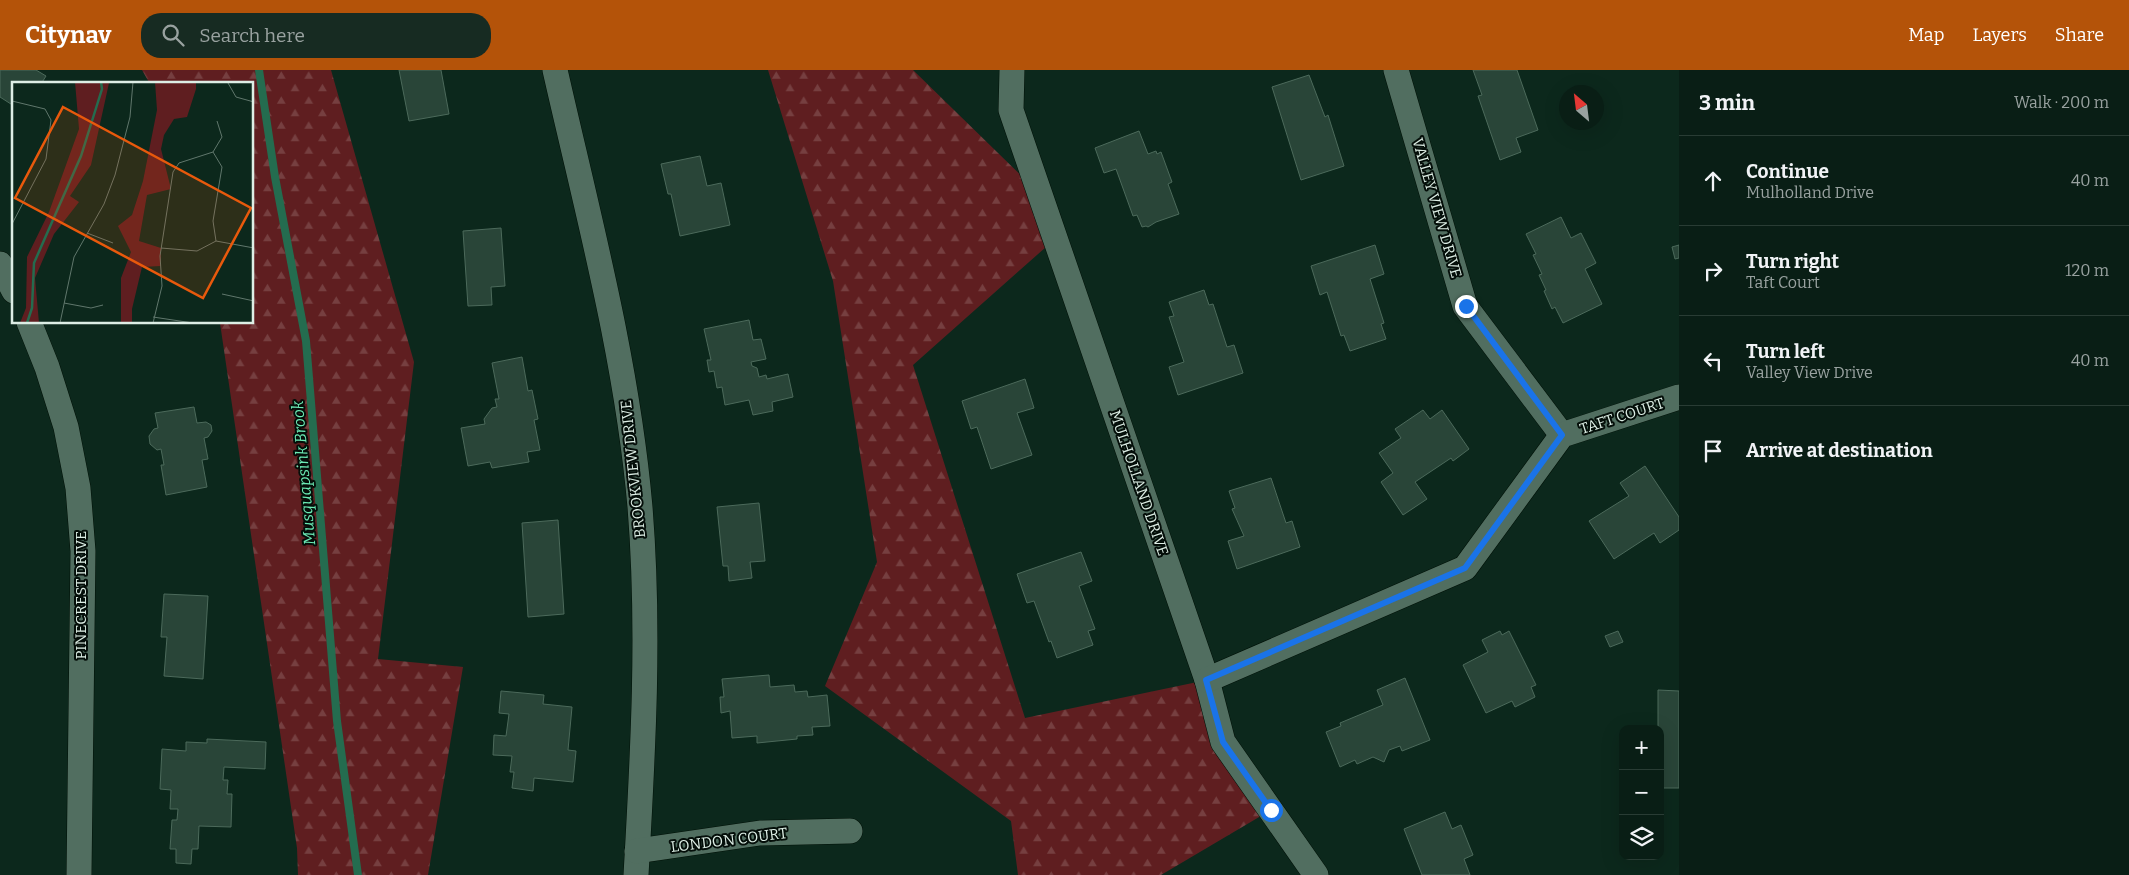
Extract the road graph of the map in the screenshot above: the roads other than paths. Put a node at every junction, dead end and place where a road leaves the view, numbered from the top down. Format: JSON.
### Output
{"nodes":[{"id":1,"x":555,"y":70,"type":"edge"},
{"id":2,"x":1012,"y":70,"type":"edge"},
{"id":3,"x":1396,"y":70,"type":"edge"},
{"id":4,"x":0,"y":264,"type":"edge"},
{"id":5,"x":12,"y":287,"type":"edge"},
{"id":6,"x":30,"y":324,"type":"edge"},
{"id":7,"x":1679,"y":397,"type":"edge"},
{"id":8,"x":1562,"y":435,"type":"junction"},
{"id":9,"x":1206,"y":680,"type":"junction"},
{"id":10,"x":850,"y":831,"type":"dead end"},
{"id":11,"x":636,"y":863,"type":"edge"},
{"id":12,"x":79,"y":875,"type":"edge"},
{"id":13,"x":1316,"y":875,"type":"edge"}],
"edges":[{"from":1,"to":11,"type":"street","name":"BROOKVIEW DRIVE"},
{"from":2,"to":9,"type":"street","name":"MULHOLLAND DRIVE"},
{"from":3,"to":8,"type":"street","name":"VALLEY VIEW DRIVE"},
{"from":4,"to":5,"type":"street"},
{"from":6,"to":12,"type":"street","name":"PINECREST DRIVE"},
{"from":7,"to":8,"type":"street","name":"TAFT COURT"},
{"from":8,"to":9,"type":"street","name":"TAFT COURT"},
{"from":9,"to":13,"type":"street","name":"MULHOLLAND DRIVE"},
{"from":10,"to":11,"type":"street","name":"LONDON COURT"}]}
